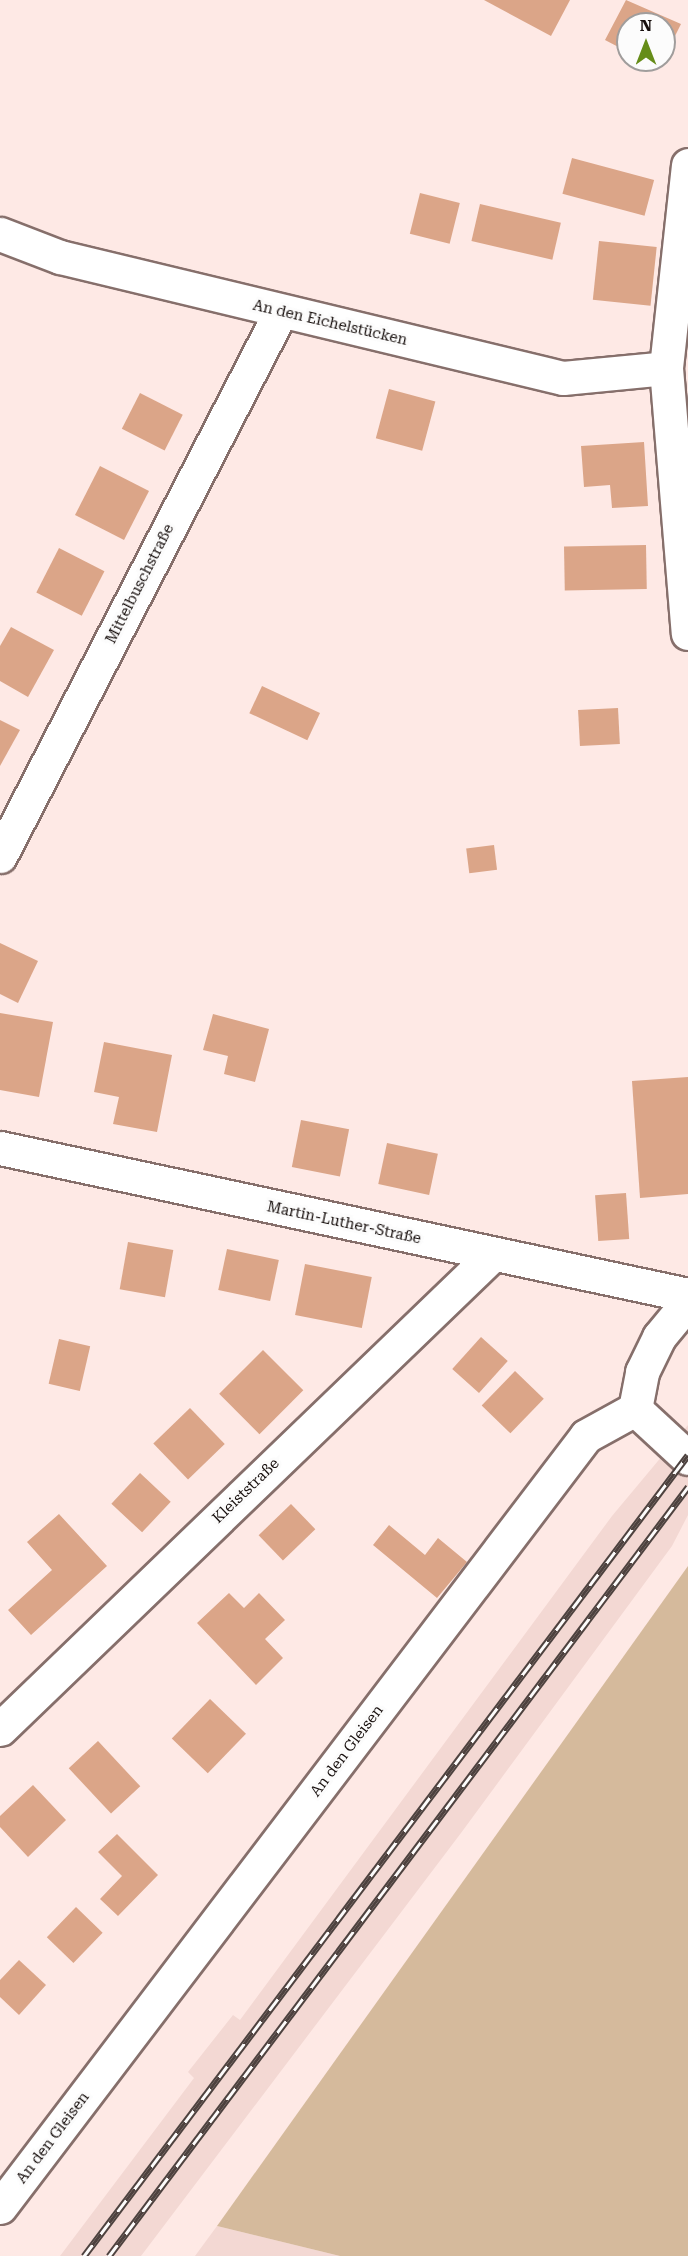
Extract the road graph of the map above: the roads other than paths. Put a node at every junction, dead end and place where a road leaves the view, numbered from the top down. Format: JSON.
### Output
{"nodes":[{"id":1,"x":688,"y":165,"type":"edge"},
{"id":2,"x":0,"y":234,"type":"edge"},
{"id":3,"x":281,"y":311,"type":"junction"},
{"id":4,"x":666,"y":368,"type":"junction"},
{"id":5,"x":688,"y":633,"type":"edge"},
{"id":6,"x":0,"y":856,"type":"edge"},
{"id":7,"x":0,"y":1148,"type":"edge"},
{"id":8,"x":492,"y":1255,"type":"junction"},
{"id":9,"x":688,"y":1295,"type":"edge"},
{"id":10,"x":688,"y":1302,"type":"edge"},
{"id":11,"x":635,"y":1409,"type":"junction"},
{"id":12,"x":688,"y":1458,"type":"edge"},
{"id":13,"x":0,"y":1729,"type":"edge"},
{"id":14,"x":0,"y":2207,"type":"edge"}],
"edges":[{"from":1,"to":4,"type":"street"},
{"from":2,"to":3,"type":"street","name":"An den Eichelstücken"},
{"from":3,"to":4,"type":"street","name":"An den Eichelstücken"},
{"from":3,"to":6,"type":"street","name":"Mittelbuschstraße"},
{"from":4,"to":5,"type":"street"},
{"from":7,"to":8,"type":"street","name":"Martin-Luther-Straße"},
{"from":8,"to":9,"type":"street","name":"Martin-Luther-Straße"},
{"from":8,"to":13,"type":"street","name":"Kleiststraße"},
{"from":10,"to":11,"type":"street"},
{"from":11,"to":12,"type":"street"},
{"from":11,"to":14,"type":"street","name":"An den Gleisen"}]}
